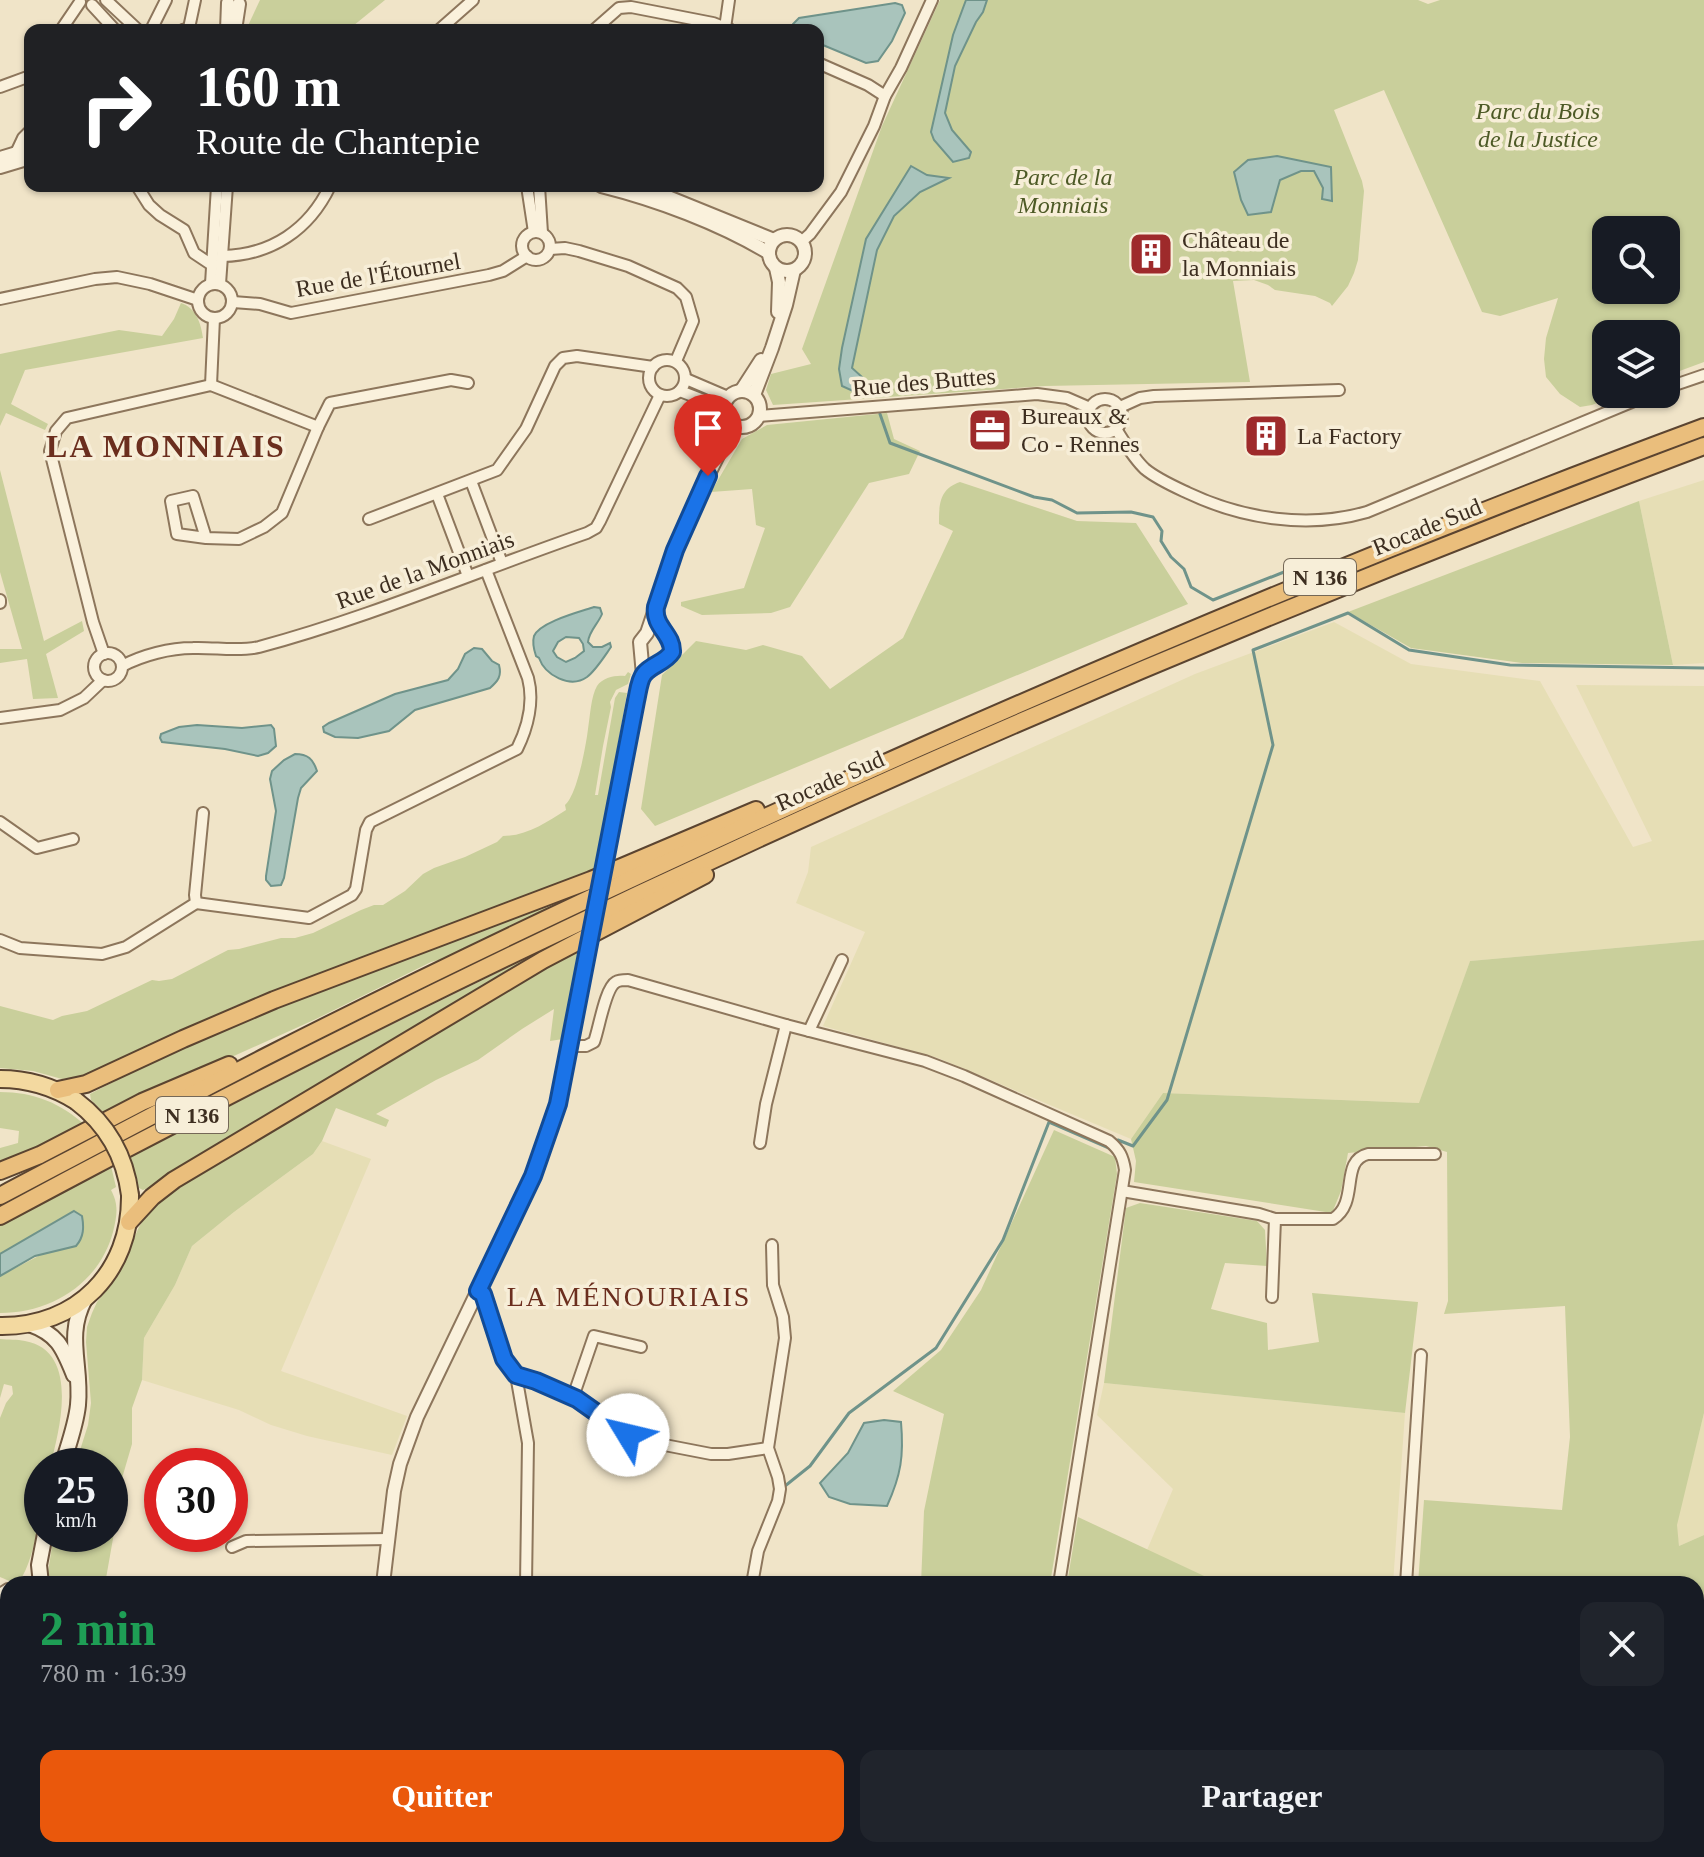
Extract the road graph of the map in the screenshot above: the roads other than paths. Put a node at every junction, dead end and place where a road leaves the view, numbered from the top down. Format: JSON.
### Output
{"nodes":[{"id":1,"x":106,"y":0,"type":"edge"},
{"id":2,"x":166,"y":0,"type":"edge"},
{"id":3,"x":195,"y":0,"type":"edge"},
{"id":4,"x":473,"y":0,"type":"edge"},
{"id":5,"x":729,"y":0,"type":"edge"},
{"id":6,"x":932,"y":0,"type":"edge"},
{"id":7,"x":87,"y":2,"type":"edge"},
{"id":8,"x":235,"y":2,"type":"edge"},
{"id":9,"x":67,"y":24,"type":"edge"},
{"id":10,"x":109,"y":24,"type":"edge"},
{"id":11,"x":132,"y":24,"type":"edge"},
{"id":12,"x":154,"y":24,"type":"edge"},
{"id":13,"x":188,"y":24,"type":"edge"},
{"id":14,"x":229,"y":24,"type":"edge"},
{"id":15,"x":235,"y":24,"type":"edge"},
{"id":16,"x":446,"y":24,"type":"edge"},
{"id":17,"x":601,"y":24,"type":"edge"},
{"id":18,"x":716,"y":24,"type":"edge"},
{"id":19,"x":728,"y":24,"type":"edge"},
{"id":20,"x":824,"y":69,"type":"edge"},
{"id":21,"x":24,"y":78,"type":"edge"},
{"id":22,"x":0,"y":87,"type":"edge"},
{"id":23,"x":885,"y":96,"type":"junction"},
{"id":24,"x":24,"y":137,"type":"edge"},
{"id":25,"x":24,"y":151,"type":"edge"},
{"id":26,"x":16,"y":153,"type":"junction"},
{"id":27,"x":0,"y":158,"type":"edge"},
{"id":28,"x":24,"y":160,"type":"edge"},
{"id":29,"x":0,"y":167,"type":"edge"},
{"id":30,"x":141,"y":192,"type":"edge"},
{"id":31,"x":217,"y":192,"type":"edge"},
{"id":32,"x":227,"y":192,"type":"edge"},
{"id":33,"x":327,"y":192,"type":"edge"},
{"id":34,"x":528,"y":192,"type":"edge"},
{"id":35,"x":539,"y":192,"type":"edge"},
{"id":36,"x":620,"y":192,"type":"edge"},
{"id":37,"x":653,"y":192,"type":"edge"},
{"id":38,"x":538,"y":233,"type":"junction"},
{"id":39,"x":801,"y":242,"type":"junction"},
{"id":40,"x":771,"y":246,"type":"junction"},
{"id":41,"x":550,"y":249,"type":"junction"},
{"id":42,"x":223,"y":256,"type":"junction"},
{"id":43,"x":527,"y":256,"type":"junction"},
{"id":44,"x":212,"y":265,"type":"junction"},
{"id":45,"x":776,"y":268,"type":"junction"},
{"id":46,"x":794,"y":270,"type":"junction"},
{"id":47,"x":215,"y":284,"type":"junction"},
{"id":48,"x":0,"y":299,"type":"edge"},
{"id":49,"x":198,"y":300,"type":"junction"},
{"id":50,"x":233,"y":302,"type":"junction"},
{"id":51,"x":214,"y":318,"type":"junction"},
{"id":52,"x":676,"y":361,"type":"junction"},
{"id":53,"x":653,"y":367,"type":"junction"},
{"id":54,"x":1704,"y":375,"type":"edge"},
{"id":55,"x":686,"y":379,"type":"junction"},
{"id":56,"x":468,"y":383,"type":"dead end"},
{"id":57,"x":1680,"y":383,"type":"edge"},
{"id":58,"x":211,"y":385,"type":"junction"},
{"id":59,"x":1339,"y":390,"type":"dead end"},
{"id":60,"x":680,"y":391,"type":"junction"},
{"id":61,"x":748,"y":393,"type":"junction"},
{"id":62,"x":660,"y":395,"type":"junction"},
{"id":63,"x":726,"y":403,"type":"junction"},
{"id":64,"x":1120,"y":407,"type":"junction"},
{"id":65,"x":1090,"y":408,"type":"junction"},
{"id":66,"x":1617,"y":408,"type":"edge"},
{"id":67,"x":759,"y":416,"type":"junction"},
{"id":68,"x":733,"y":425,"type":"junction"},
{"id":69,"x":318,"y":427,"type":"junction"},
{"id":70,"x":1704,"y":427,"type":"edge"},
{"id":71,"x":1116,"y":429,"type":"junction"},
{"id":72,"x":1704,"y":446,"type":"edge"},
{"id":73,"x":471,"y":481,"type":"junction"},
{"id":74,"x":437,"y":494,"type":"junction"},
{"id":75,"x":369,"y":519,"type":"dead end"},
{"id":76,"x":206,"y":538,"type":"junction"},
{"id":77,"x":502,"y":563,"type":"junction"},
{"id":78,"x":486,"y":570,"type":"junction"},
{"id":79,"x":468,"y":576,"type":"junction"},
{"id":80,"x":654,"y":613,"type":"junction"},
{"id":81,"x":647,"y":633,"type":"junction"},
{"id":82,"x":664,"y":633,"type":"junction"},
{"id":83,"x":104,"y":654,"type":"junction"},
{"id":84,"x":643,"y":656,"type":"junction"},
{"id":85,"x":657,"y":663,"type":"junction"},
{"id":86,"x":122,"y":666,"type":"junction"},
{"id":87,"x":643,"y":675,"type":"junction"},
{"id":88,"x":103,"y":680,"type":"junction"},
{"id":89,"x":0,"y":718,"type":"edge"},
{"id":90,"x":823,"y":791,"type":"junction"},
{"id":91,"x":203,"y":813,"type":"dead end"},
{"id":92,"x":0,"y":822,"type":"edge"},
{"id":93,"x":784,"y":828,"type":"junction"},
{"id":94,"x":73,"y":839,"type":"dead end"},
{"id":95,"x":196,"y":903,"type":"junction"},
{"id":96,"x":0,"y":940,"type":"edge"},
{"id":97,"x":842,"y":960,"type":"dead end"},
{"id":98,"x":786,"y":1025,"type":"junction"},
{"id":99,"x":809,"y":1031,"type":"junction"},
{"id":100,"x":570,"y":1046,"type":"junction"},
{"id":101,"x":269,"y":1055,"type":"junction"},
{"id":102,"x":0,"y":1079,"type":"edge"},
{"id":103,"x":58,"y":1090,"type":"junction"},
{"id":104,"x":760,"y":1143,"type":"dead end"},
{"id":105,"x":1435,"y":1154,"type":"dead end"},
{"id":106,"x":0,"y":1171,"type":"edge"},
{"id":107,"x":1122,"y":1191,"type":"junction"},
{"id":108,"x":0,"y":1196,"type":"edge"},
{"id":109,"x":0,"y":1216,"type":"edge"},
{"id":110,"x":1275,"y":1219,"type":"junction"},
{"id":111,"x":129,"y":1222,"type":"junction"},
{"id":112,"x":772,"y":1245,"type":"dead end"},
{"id":113,"x":478,"y":1291,"type":"junction"},
{"id":114,"x":1272,"y":1297,"type":"dead end"},
{"id":115,"x":85,"y":1299,"type":"junction"},
{"id":116,"x":29,"y":1324,"type":"junction"},
{"id":117,"x":0,"y":1326,"type":"edge"},
{"id":118,"x":641,"y":1347,"type":"dead end"},
{"id":119,"x":1421,"y":1355,"type":"dead end"},
{"id":120,"x":516,"y":1375,"type":"junction"},
{"id":121,"x":79,"y":1388,"type":"junction"},
{"id":122,"x":573,"y":1397,"type":"junction"},
{"id":123,"x":67,"y":1448,"type":"edge"},
{"id":124,"x":768,"y":1448,"type":"junction"},
{"id":125,"x":389,"y":1539,"type":"junction"},
{"id":126,"x":248,"y":1541,"type":"edge"},
{"id":127,"x":42,"y":1552,"type":"edge"},
{"id":128,"x":40,"y":1576,"type":"edge"},
{"id":129,"x":384,"y":1576,"type":"edge"},
{"id":130,"x":526,"y":1576,"type":"edge"},
{"id":131,"x":753,"y":1576,"type":"edge"},
{"id":132,"x":1060,"y":1576,"type":"edge"},
{"id":133,"x":1407,"y":1576,"type":"edge"}],
"edges":[{"from":1,"to":11,"type":"street"},
{"from":2,"to":12,"type":"street"},
{"from":3,"to":13,"type":"street"},
{"from":4,"to":16,"type":"street"},
{"from":5,"to":19,"type":"street"},
{"from":6,"to":23,"type":"street"},
{"from":7,"to":9,"type":"street"},
{"from":7,"to":10,"type":"street"},
{"from":8,"to":14,"type":"street"},
{"from":8,"to":15,"type":"street"},
{"from":17,"to":18,"type":"street"},
{"from":20,"to":23,"type":"street"},
{"from":21,"to":22,"type":"street"},
{"from":23,"to":39,"type":"street"},
{"from":24,"to":26,"type":"street"},
{"from":25,"to":26,"type":"street"},
{"from":26,"to":27,"type":"street"},
{"from":28,"to":29,"type":"street"},
{"from":30,"to":44,"type":"street"},
{"from":31,"to":44,"type":"street"},
{"from":32,"to":42,"type":"street"},
{"from":33,"to":42,"type":"street"},
{"from":34,"to":38,"type":"street"},
{"from":35,"to":38,"type":"street"},
{"from":36,"to":40,"type":"street"},
{"from":37,"to":40,"type":"street"},
{"from":38,"to":41,"type":"street"},
{"from":38,"to":43,"type":"street"},
{"from":39,"to":40,"type":"street"},
{"from":39,"to":46,"type":"street"},
{"from":40,"to":45,"type":"street"},
{"from":41,"to":43,"type":"street"},
{"from":41,"to":52,"type":"street"},
{"from":42,"to":47,"type":"street"},
{"from":43,"to":50,"type":"street","name":"Rue de l'Étournel"},
{"from":44,"to":47,"type":"street"},
{"from":45,"to":46,"type":"street"},
{"from":45,"to":61,"type":"street"},
{"from":46,"to":61,"type":"street"},
{"from":47,"to":49,"type":"street"},
{"from":47,"to":50,"type":"street"},
{"from":48,"to":49,"type":"street"},
{"from":49,"to":51,"type":"street"},
{"from":50,"to":51,"type":"street"},
{"from":51,"to":58,"type":"street"},
{"from":52,"to":53,"type":"street"},
{"from":52,"to":55,"type":"street"},
{"from":53,"to":62,"type":"street"},
{"from":53,"to":73,"type":"street"},
{"from":54,"to":57,"type":"street"},
{"from":55,"to":60,"type":"street"},
{"from":55,"to":63,"type":"street"},
{"from":56,"to":69,"type":"street"},
{"from":58,"to":69,"type":"street"},
{"from":58,"to":83,"type":"street"},
{"from":59,"to":64,"type":"street"},
{"from":60,"to":62,"type":"street"},
{"from":60,"to":63,"type":"street"},
{"from":61,"to":63,"type":"street"},
{"from":61,"to":67,"type":"street"},
{"from":62,"to":77,"type":"street","name":"Rue de la Monniais"},
{"from":63,"to":68,"type":"street"},
{"from":64,"to":65,"type":"street"},
{"from":64,"to":71,"type":"street"},
{"from":65,"to":67,"type":"street","name":"Rue des Buttes"},
{"from":65,"to":71,"type":"street"},
{"from":66,"to":71,"type":"street"},
{"from":67,"to":68,"type":"street"},
{"from":68,"to":80,"type":"street"},
{"from":69,"to":76,"type":"street"},
{"from":70,"to":90,"type":"highway","name":"Rocade Sud","number":"N 136"},
{"from":72,"to":93,"type":"highway","name":"Rocade Sud","number":"N 136"},
{"from":73,"to":74,"type":"street"},
{"from":73,"to":77,"type":"street"},
{"from":74,"to":75,"type":"street"},
{"from":74,"to":79,"type":"street"},
{"from":76,"to":76,"type":"street"},
{"from":77,"to":78,"type":"street","name":"Rue de la Monniais"},
{"from":78,"to":79,"type":"street","name":"Rue de la Monniais"},
{"from":78,"to":95,"type":"street"},
{"from":79,"to":86,"type":"street","name":"Rue de la Monniais"},
{"from":80,"to":81,"type":"street"},
{"from":80,"to":82,"type":"street"},
{"from":81,"to":82,"type":"street"},
{"from":81,"to":84,"type":"street"},
{"from":82,"to":85,"type":"street"},
{"from":83,"to":86,"type":"street"},
{"from":83,"to":88,"type":"street"},
{"from":84,"to":85,"type":"street"},
{"from":84,"to":87,"type":"street"},
{"from":85,"to":87,"type":"street"},
{"from":86,"to":88,"type":"street"},
{"from":87,"to":100,"type":"street","bridge":true},
{"from":88,"to":89,"type":"street"},
{"from":90,"to":101,"type":"highway","name":"Rocade Sud","number":"N 136"},
{"from":90,"to":103,"type":"highway"},
{"from":91,"to":95,"type":"street"},
{"from":92,"to":94,"type":"street"},
{"from":93,"to":109,"type":"highway","name":"Rocade Sud","number":"N 136"},
{"from":93,"to":111,"type":"highway"},
{"from":95,"to":96,"type":"street"},
{"from":97,"to":99,"type":"street"},
{"from":98,"to":99,"type":"street"},
{"from":98,"to":100,"type":"street"},
{"from":98,"to":104,"type":"street"},
{"from":99,"to":107,"type":"street"},
{"from":100,"to":113,"type":"street"},
{"from":101,"to":106,"type":"highway"},
{"from":101,"to":108,"type":"highway","name":"Rocade Sud","number":"N 136"},
{"from":102,"to":103,"type":"main road"},
{"from":103,"to":111,"type":"main road","bridge":true},
{"from":105,"to":110,"type":"street"},
{"from":107,"to":110,"type":"street"},
{"from":107,"to":132,"type":"street"},
{"from":110,"to":114,"type":"street"},
{"from":111,"to":115,"type":"main road"},
{"from":112,"to":124,"type":"street"},
{"from":113,"to":120,"type":"street"},
{"from":113,"to":125,"type":"street"},
{"from":115,"to":116,"type":"main road"},
{"from":115,"to":121,"type":"main road"},
{"from":116,"to":117,"type":"main road"},
{"from":116,"to":121,"type":"main road"},
{"from":118,"to":122,"type":"street"},
{"from":119,"to":133,"type":"street"},
{"from":120,"to":122,"type":"street"},
{"from":120,"to":130,"type":"street"},
{"from":121,"to":123,"type":"main road"},
{"from":122,"to":124,"type":"street"},
{"from":124,"to":131,"type":"street"},
{"from":125,"to":126,"type":"street"},
{"from":125,"to":129,"type":"street"},
{"from":127,"to":128,"type":"main road"}]}
